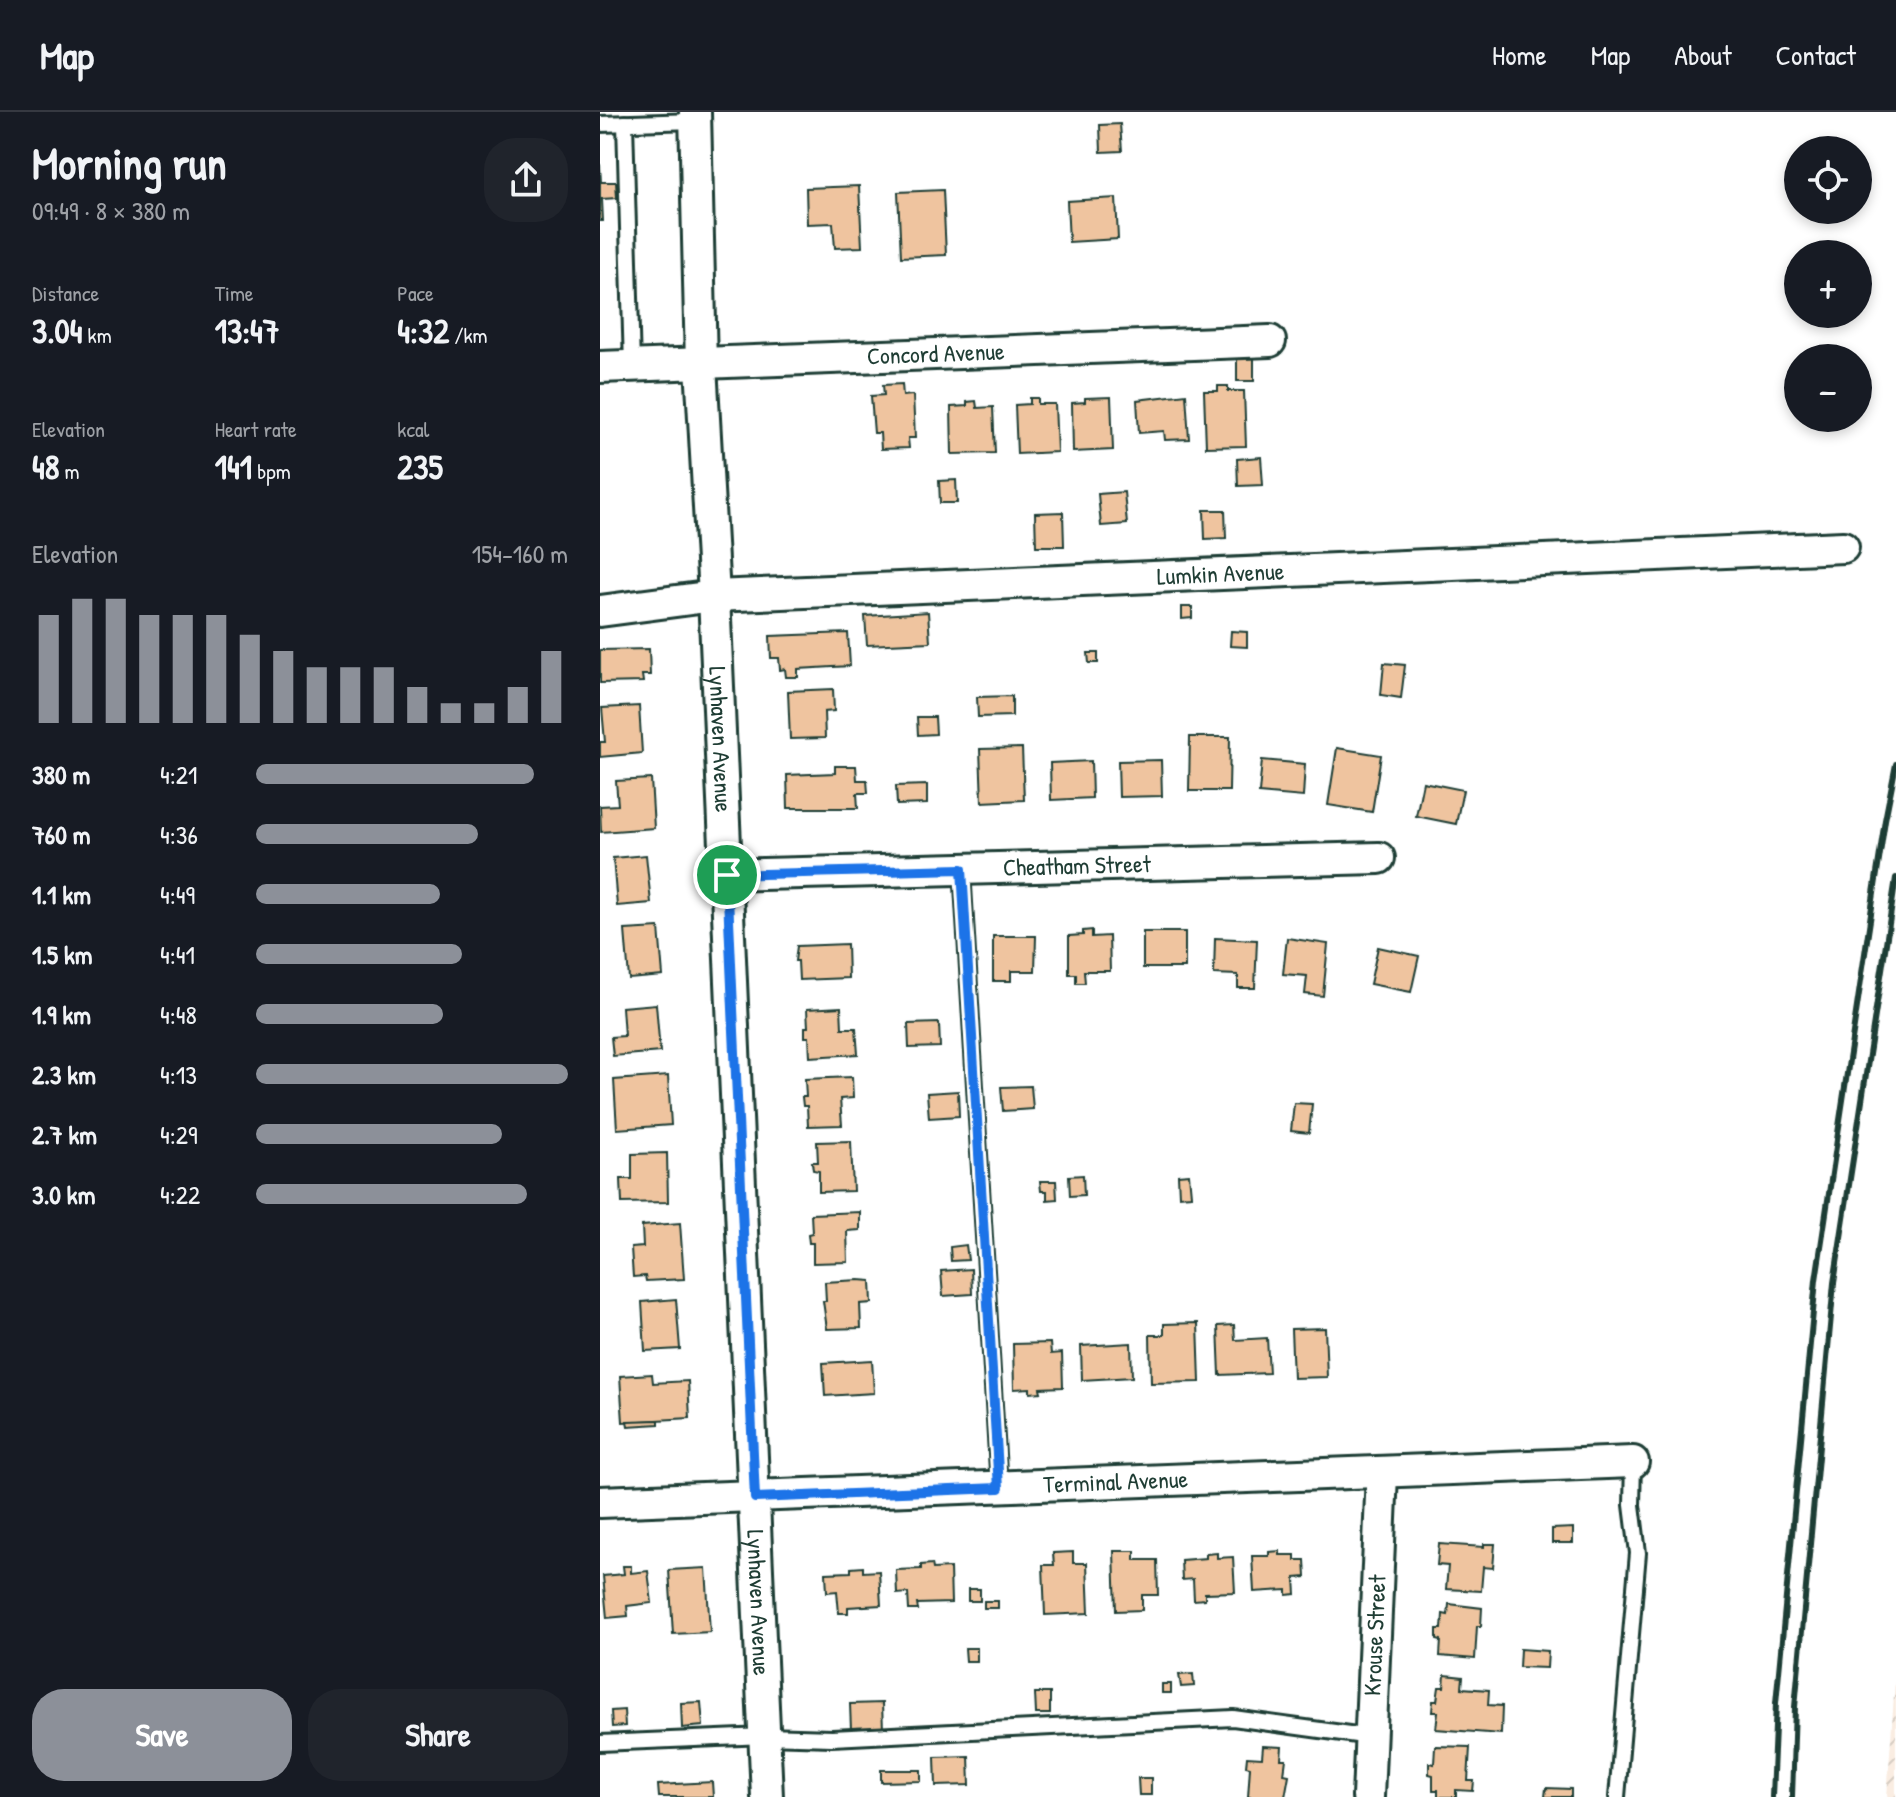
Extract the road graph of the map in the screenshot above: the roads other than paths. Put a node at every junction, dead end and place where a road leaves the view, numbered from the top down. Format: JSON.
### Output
{"nodes":[{"id":1,"x":695,"y":116,"type":"edge"},
{"id":2,"x":625,"y":123,"type":"junction"},
{"id":3,"x":600,"y":124,"type":"edge"},
{"id":4,"x":1270,"y":341,"type":"dead end"},
{"id":5,"x":701,"y":365,"type":"junction"},
{"id":6,"x":632,"y":366,"type":"junction"},
{"id":7,"x":600,"y":367,"type":"edge"},
{"id":8,"x":1843,"y":547,"type":"dead end"},
{"id":9,"x":714,"y":596,"type":"junction"},
{"id":10,"x":600,"y":611,"type":"edge"},
{"id":11,"x":1379,"y":858,"type":"dead end"},
{"id":12,"x":962,"y":869,"type":"junction"},
{"id":13,"x":727,"y":875,"type":"junction"},
{"id":14,"x":1633,"y":1462,"type":"joint"},
{"id":15,"x":1382,"y":1473,"type":"junction"},
{"id":16,"x":999,"y":1488,"type":"junction"},
{"id":17,"x":755,"y":1498,"type":"junction"},
{"id":18,"x":600,"y":1502,"type":"edge"},
{"id":19,"x":765,"y":1736,"type":"junction"},
{"id":20,"x":1371,"y":1737,"type":"junction"},
{"id":21,"x":600,"y":1743,"type":"edge"},
{"id":22,"x":767,"y":1797,"type":"edge"},
{"id":23,"x":1368,"y":1797,"type":"edge"},
{"id":24,"x":1617,"y":1797,"type":"edge"}],
"edges":[{"from":1,"to":2,"type":"lane"},
{"from":1,"to":5,"type":"street","name":"Lynhaven Avenue"},
{"from":2,"to":3,"type":"lane"},
{"from":2,"to":6,"type":"lane"},
{"from":4,"to":5,"type":"street","name":"Concord Avenue"},
{"from":5,"to":6,"type":"street","name":"Concord Avenue"},
{"from":5,"to":9,"type":"street","name":"Lynhaven Avenue"},
{"from":6,"to":7,"type":"street","name":"Concord Avenue"},
{"from":8,"to":9,"type":"street","name":"Lumkin Avenue"},
{"from":9,"to":10,"type":"street","name":"Lumkin Avenue"},
{"from":9,"to":13,"type":"street","name":"Lynhaven Avenue"},
{"from":11,"to":12,"type":"street","name":"Cheatham Street"},
{"from":12,"to":13,"type":"street","name":"Cheatham Street"},
{"from":12,"to":16,"type":"lane"},
{"from":13,"to":17,"type":"street","name":"Lynhaven Avenue"},
{"from":14,"to":15,"type":"street","name":"Terminal Avenue"},
{"from":14,"to":24,"type":"lane"},
{"from":15,"to":16,"type":"street","name":"Terminal Avenue"},
{"from":15,"to":20,"type":"street","name":"Krouse Street"},
{"from":16,"to":17,"type":"street","name":"Terminal Avenue"},
{"from":17,"to":18,"type":"street","name":"Terminal Avenue"},
{"from":17,"to":19,"type":"street","name":"Lynhaven Avenue"},
{"from":19,"to":20,"type":"lane"},
{"from":19,"to":21,"type":"lane"},
{"from":19,"to":22,"type":"street","name":"Lynhaven Avenue"},
{"from":20,"to":23,"type":"street","name":"Krouse Street"}]}
